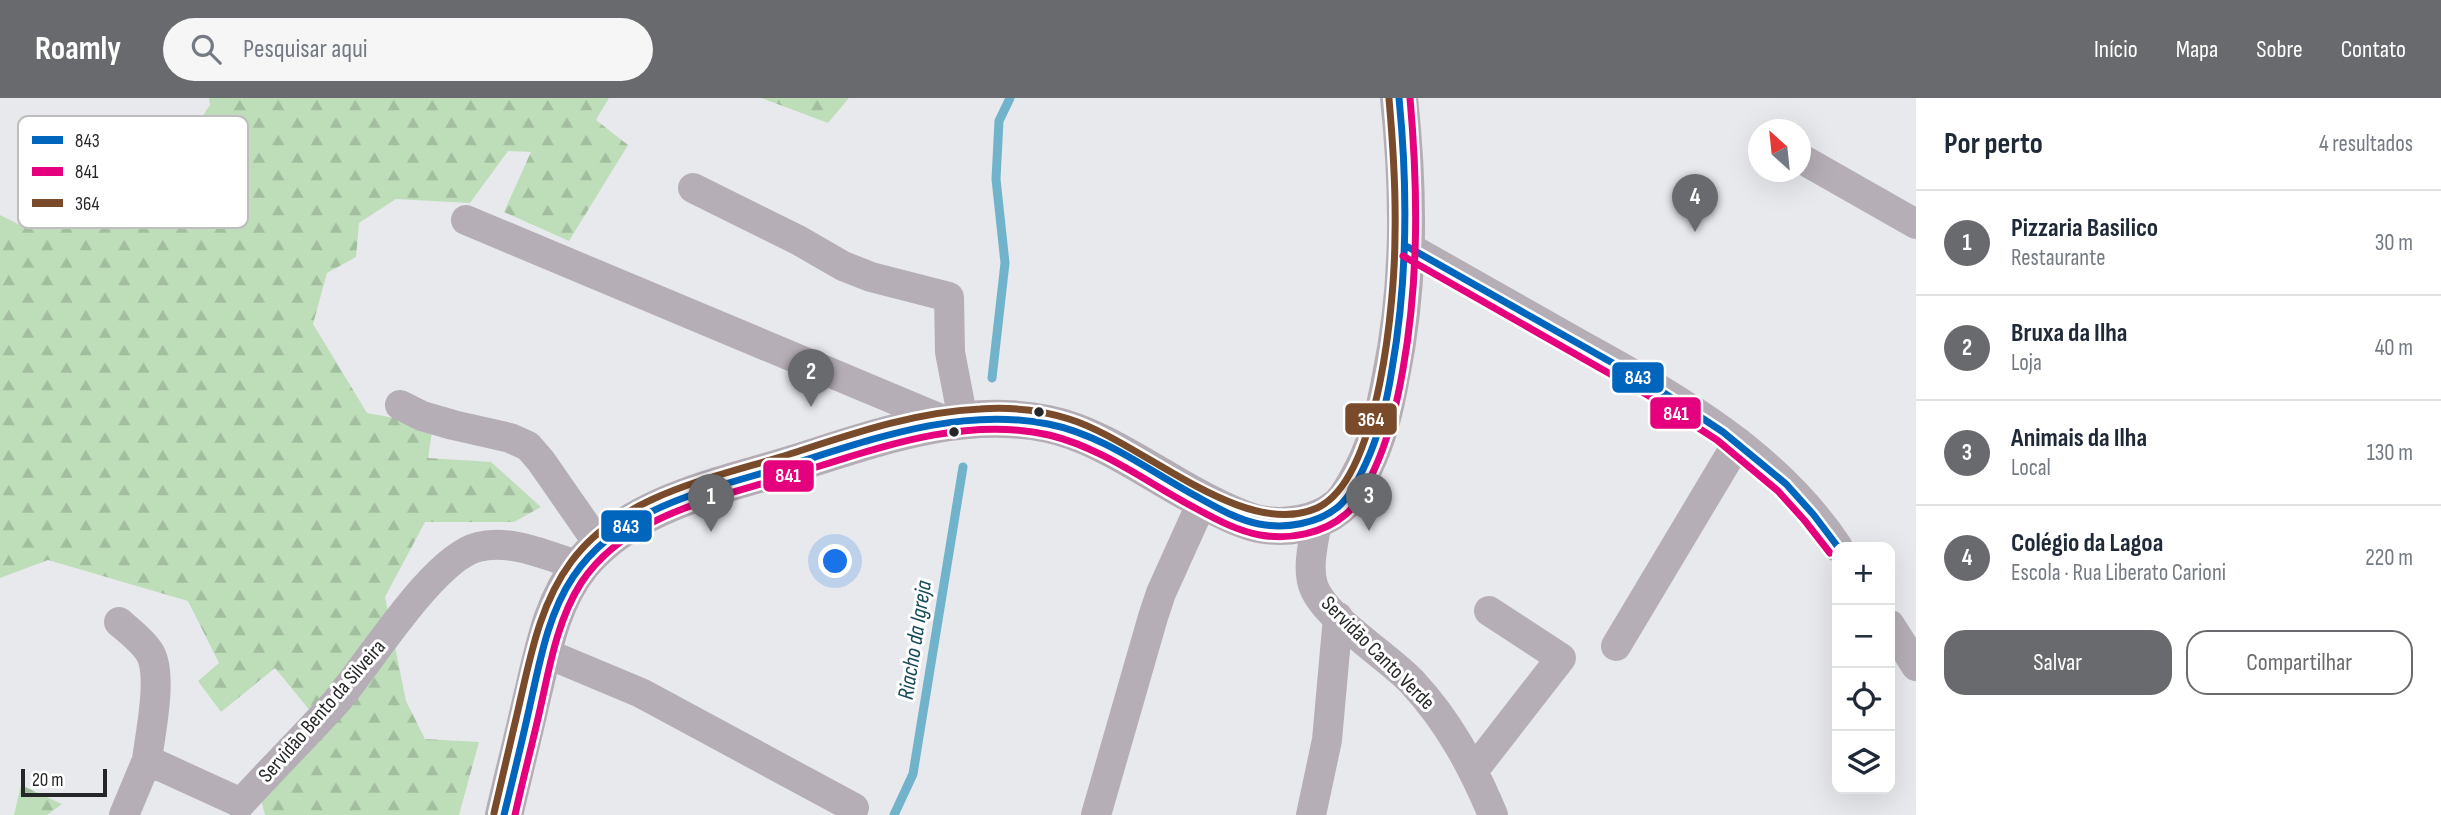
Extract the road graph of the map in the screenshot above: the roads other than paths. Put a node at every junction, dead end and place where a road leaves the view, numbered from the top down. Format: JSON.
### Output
{"nodes":[{"id":1,"x":1399,"y":98,"type":"edge"},
{"id":2,"x":1811,"y":164,"type":"edge"},
{"id":3,"x":693,"y":188,"type":"dead end"},
{"id":4,"x":466,"y":220,"type":"dead end"},
{"id":5,"x":1916,"y":224,"type":"edge"},
{"id":6,"x":1408,"y":247,"type":"junction"},
{"id":7,"x":400,"y":405,"type":"dead end"},
{"id":8,"x":956,"y":421,"type":"junction"},
{"id":9,"x":1738,"y":442,"type":"junction"},
{"id":10,"x":1203,"y":500,"type":"junction"},
{"id":11,"x":1317,"y":521,"type":"junction"},
{"id":12,"x":1835,"y":542,"type":"edge"},
{"id":13,"x":590,"y":556,"type":"junction"},
{"id":14,"x":1489,"y":611,"type":"dead end"},
{"id":15,"x":1338,"y":617,"type":"junction"},
{"id":16,"x":120,"y":622,"type":"dead end"},
{"id":17,"x":1895,"y":633,"type":"edge"},
{"id":18,"x":1616,"y":646,"type":"dead end"},
{"id":19,"x":543,"y":652,"type":"junction"},
{"id":20,"x":1916,"y":666,"type":"edge"},
{"id":21,"x":147,"y":760,"type":"junction"},
{"id":22,"x":1474,"y":770,"type":"junction"},
{"id":23,"x":854,"y":808,"type":"dead end"},
{"id":24,"x":124,"y":815,"type":"edge"},
{"id":25,"x":503,"y":815,"type":"edge"},
{"id":26,"x":1096,"y":815,"type":"edge"},
{"id":27,"x":1311,"y":815,"type":"edge"},
{"id":28,"x":1493,"y":815,"type":"edge"}],
"edges":[{"from":1,"to":6,"type":"main road"},
{"from":2,"to":5,"type":"street"},
{"from":3,"to":8,"type":"street"},
{"from":4,"to":8,"type":"street"},
{"from":6,"to":9,"type":"street"},
{"from":6,"to":11,"type":"main road"},
{"from":7,"to":13,"type":"street"},
{"from":8,"to":10,"type":"main road"},
{"from":8,"to":13,"type":"main road"},
{"from":9,"to":12,"type":"street"},
{"from":9,"to":18,"type":"street"},
{"from":10,"to":11,"type":"main road"},
{"from":10,"to":26,"type":"street"},
{"from":11,"to":15,"type":"street","name":"Servidão Canto Verde"},
{"from":13,"to":19,"type":"main road"},
{"from":13,"to":21,"type":"street","name":"Servidão Bento da Silveira"},
{"from":14,"to":22,"type":"street"},
{"from":15,"to":22,"type":"street","name":"Servidão Canto Verde"},
{"from":15,"to":27,"type":"street"},
{"from":16,"to":21,"type":"street"},
{"from":17,"to":20,"type":"street"},
{"from":19,"to":23,"type":"street"},
{"from":19,"to":25,"type":"main road"},
{"from":21,"to":24,"type":"street"},
{"from":22,"to":28,"type":"street","name":"Servidão Canto Verde"}]}
